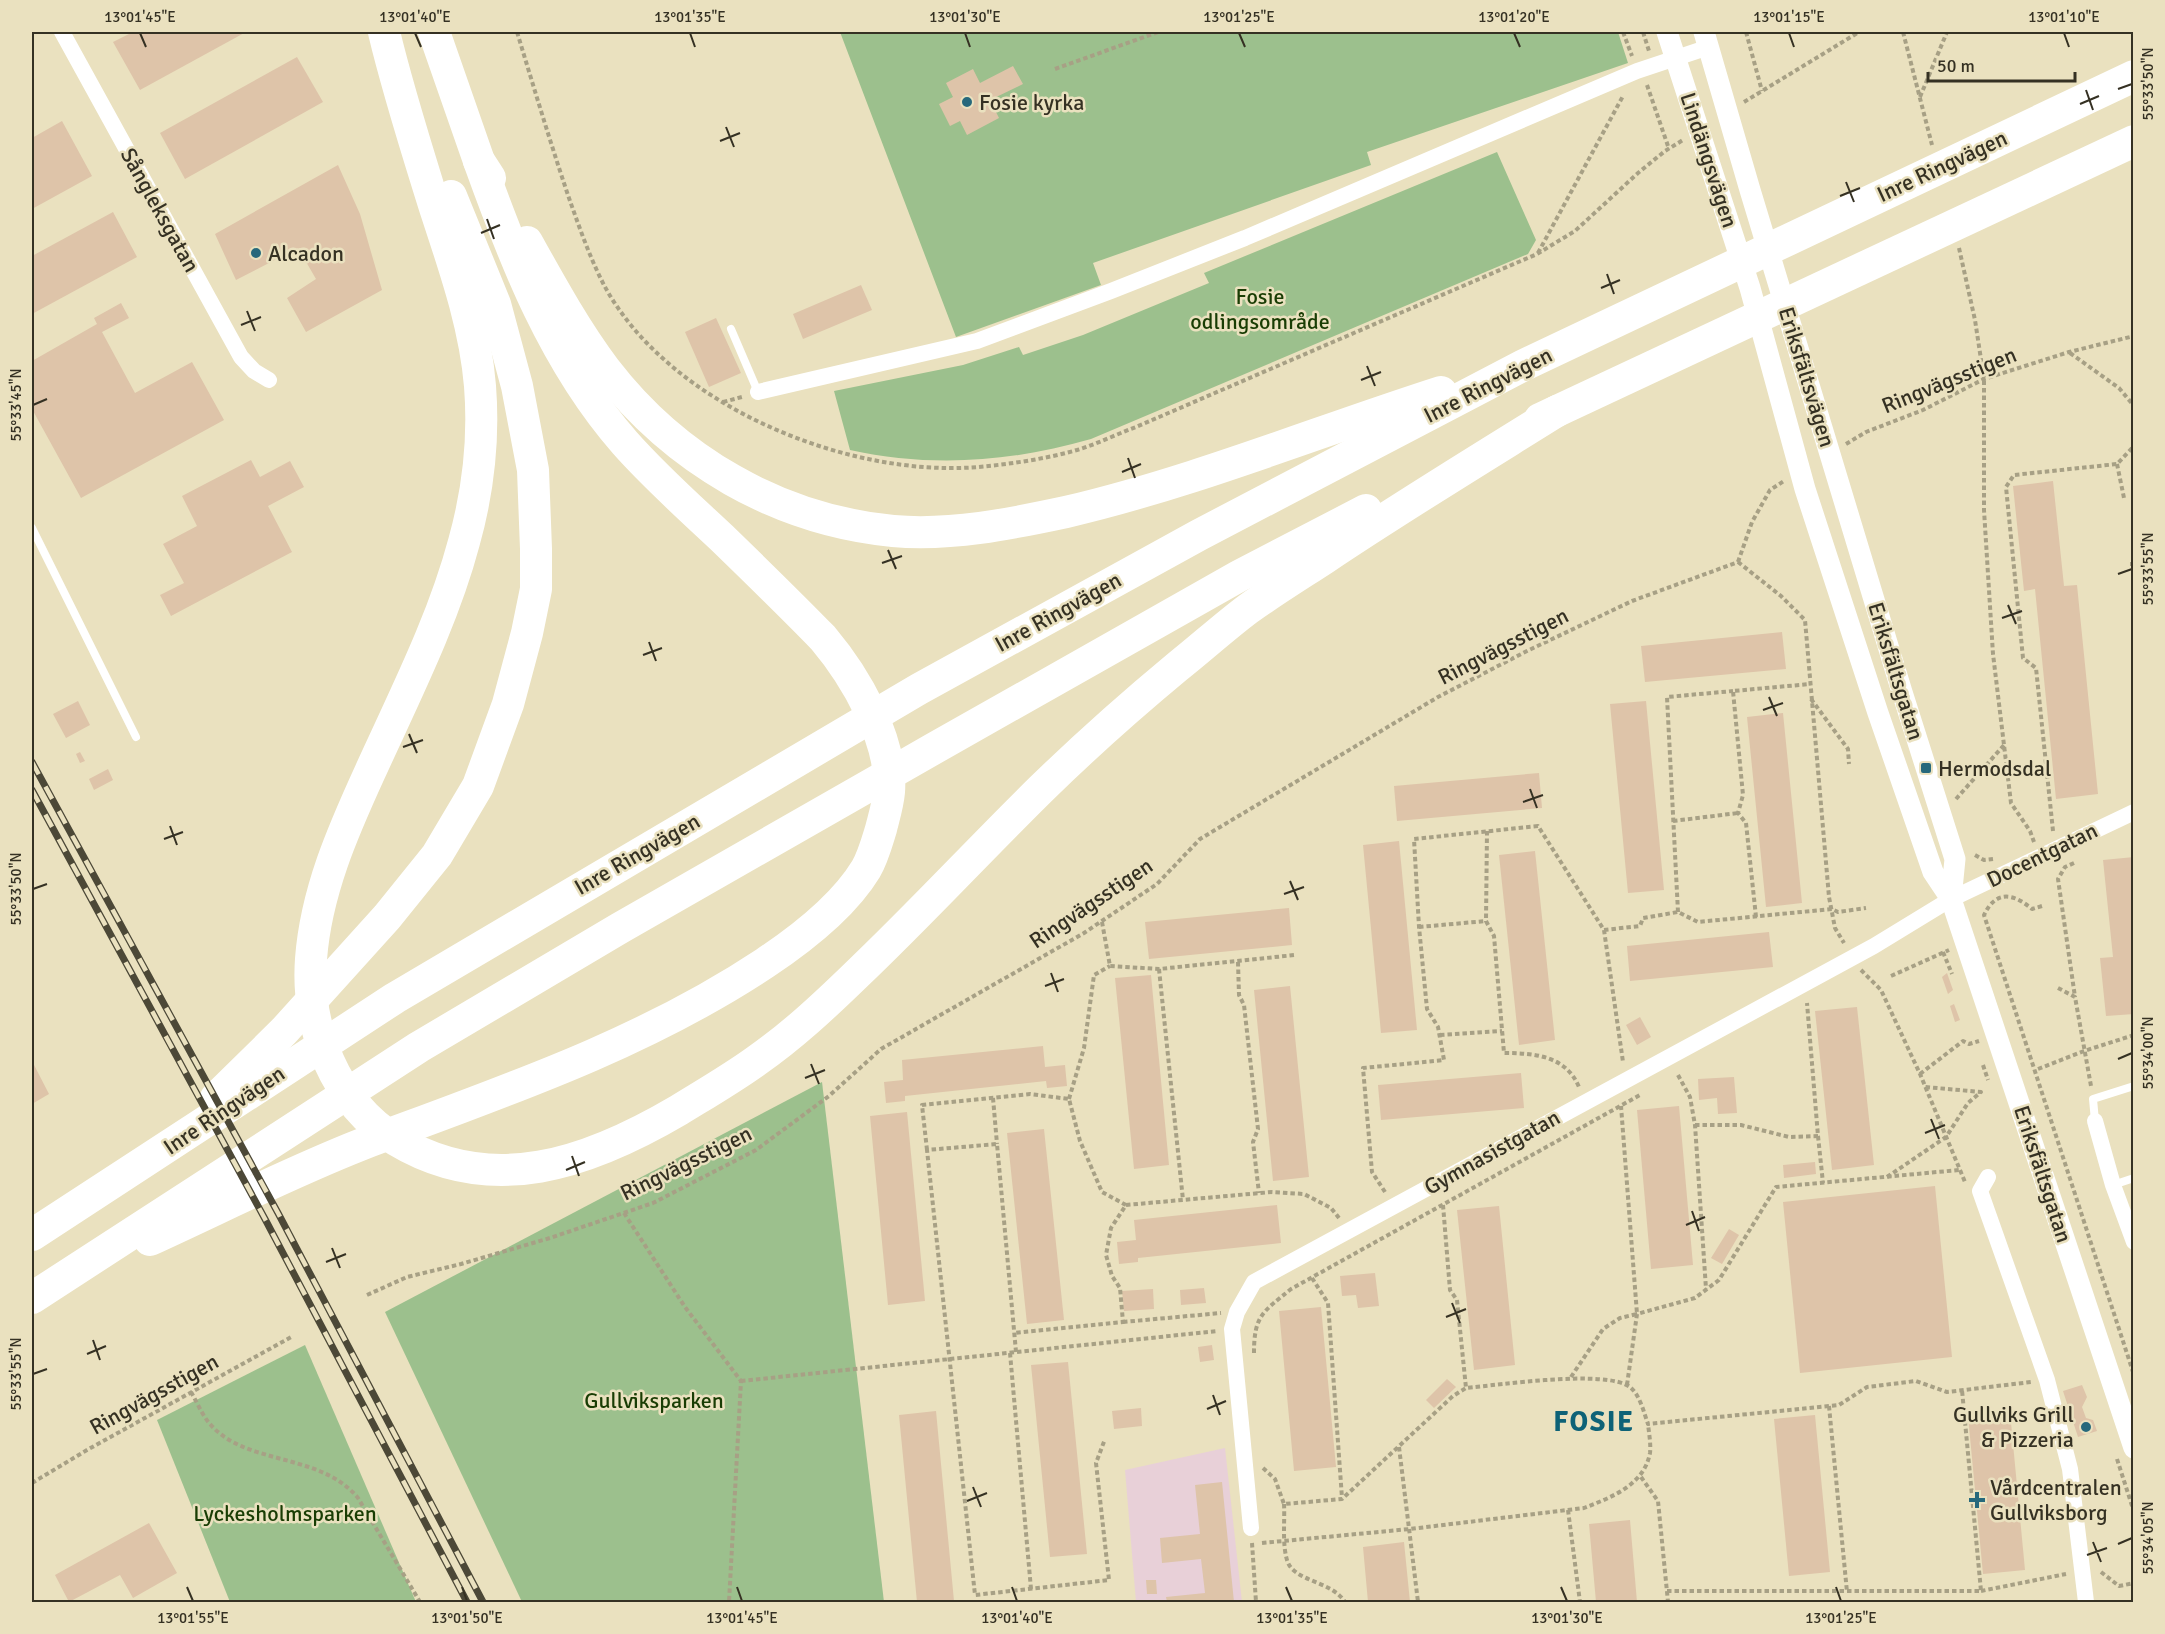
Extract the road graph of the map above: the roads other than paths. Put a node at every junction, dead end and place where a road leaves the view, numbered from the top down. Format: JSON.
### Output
{"nodes":[{"id":1,"x":62,"y":32,"type":"edge"},
{"id":2,"x":434,"y":32,"type":"edge"},
{"id":3,"x":1667,"y":32,"type":"edge"},
{"id":4,"x":386,"y":37,"type":"edge"},
{"id":5,"x":1707,"y":39,"type":"edge"},
{"id":6,"x":1676,"y":57,"type":"junction"},
{"id":7,"x":2133,"y":76,"type":"edge"},
{"id":8,"x":2133,"y":141,"type":"edge"},
{"id":9,"x":479,"y":161,"type":"junction"},
{"id":10,"x":1777,"y":276,"type":"joint"},
{"id":11,"x":1750,"y":288,"type":"joint"},
{"id":12,"x":731,"y":328,"type":"dead end"},
{"id":13,"x":1524,"y":365,"type":"junction"},
{"id":14,"x":269,"y":380,"type":"dead end"},
{"id":15,"x":759,"y":392,"type":"joint"},
{"id":16,"x":1557,"y":411,"type":"junction"},
{"id":17,"x":1837,"y":478,"type":"joint"},
{"id":18,"x":1796,"y":484,"type":"joint"},
{"id":19,"x":32,"y":528,"type":"edge"},
{"id":20,"x":136,"y":737,"type":"dead end"},
{"id":21,"x":2133,"y":812,"type":"edge"},
{"id":22,"x":1951,"y":899,"type":"junction"},
{"id":23,"x":2133,"y":1086,"type":"edge"},
{"id":24,"x":2095,"y":1121,"type":"joint"},
{"id":25,"x":163,"y":1150,"type":"junction"},
{"id":26,"x":2133,"y":1178,"type":"edge"},
{"id":27,"x":1984,"y":1184,"type":"road end"},
{"id":28,"x":2113,"y":1185,"type":"junction"},
{"id":29,"x":32,"y":1235,"type":"edge"},
{"id":30,"x":2133,"y":1242,"type":"edge"},
{"id":31,"x":32,"y":1299,"type":"edge"},
{"id":32,"x":2133,"y":1448,"type":"edge"},
{"id":33,"x":1251,"y":1536,"type":"road end"},
{"id":34,"x":2086,"y":1602,"type":"edge"}],
"edges":[{"from":1,"to":14,"type":"street","name":"Sångleksgatan"},
{"from":2,"to":9,"type":"highway"},
{"from":3,"to":6,"type":"street","name":"Lindängsvägen"},
{"from":4,"to":16,"type":"highway"},
{"from":4,"to":25,"type":"highway"},
{"from":5,"to":6,"type":"street"},
{"from":5,"to":10,"type":"street","name":"Lindängsvägen"},
{"from":6,"to":11,"type":"street","name":"Lindängsvägen"},
{"from":6,"to":15,"type":"street"},
{"from":7,"to":13,"type":"highway","name":"Inre Ringvägen"},
{"from":8,"to":16,"type":"highway"},
{"from":9,"to":13,"type":"highway"},
{"from":9,"to":31,"type":"highway"},
{"from":10,"to":17,"type":"street","name":"Eriksfältsvägen"},
{"from":11,"to":18,"type":"street","name":"Eriksfältsvägen"},
{"from":12,"to":15,"type":"lane"},
{"from":13,"to":25,"type":"highway","name":"Inre Ringvägen"},
{"from":16,"to":31,"type":"highway"},
{"from":17,"to":22,"type":"street","name":"Eriksfältsgatan"},
{"from":18,"to":22,"type":"street","name":"Eriksfältsgatan"},
{"from":19,"to":20,"type":"lane"},
{"from":21,"to":22,"type":"street","name":"Docentgatan"},
{"from":22,"to":32,"type":"street","name":"Eriksfältsgatan"},
{"from":22,"to":33,"type":"street","name":"Gymnasistgatan"},
{"from":23,"to":24,"type":"lane"},
{"from":24,"to":28,"type":"street"},
{"from":25,"to":29,"type":"highway","name":"Inre Ringvägen"},
{"from":26,"to":28,"type":"lane"},
{"from":27,"to":34,"type":"street"},
{"from":28,"to":30,"type":"street"}]}
